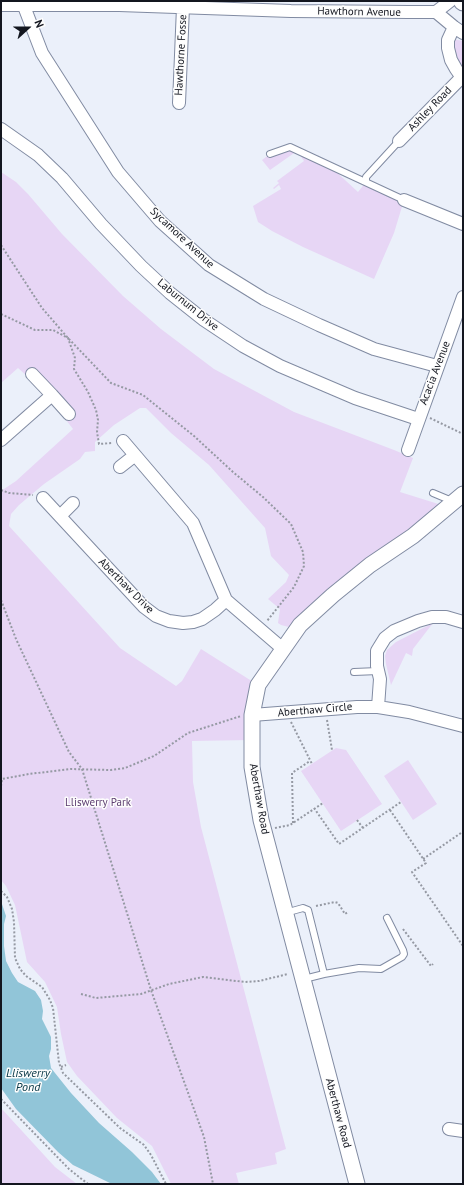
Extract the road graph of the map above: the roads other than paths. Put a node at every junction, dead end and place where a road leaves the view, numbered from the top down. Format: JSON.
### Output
{"nodes":[{"id":1,"x":450,"y":1,"type":"edge"},
{"id":2,"x":23,"y":3,"type":"edge"},
{"id":3,"x":119,"y":3,"type":"edge"},
{"id":4,"x":1,"y":5,"type":"edge"},
{"id":5,"x":290,"y":6,"type":"edge"},
{"id":6,"x":183,"y":7,"type":"junction"},
{"id":7,"x":436,"y":12,"type":"junction"},
{"id":8,"x":458,"y":30,"type":"edge"},
{"id":9,"x":462,"y":78,"type":"edge"},
{"id":10,"x":179,"y":103,"type":"dead end"},
{"id":11,"x":1,"y":129,"type":"edge"},
{"id":12,"x":399,"y":141,"type":"joint"},
{"id":13,"x":270,"y":154,"type":"dead end"},
{"id":14,"x":366,"y":182,"type":"junction"},
{"id":15,"x":404,"y":200,"type":"joint"},
{"id":16,"x":463,"y":224,"type":"edge"},
{"id":17,"x":463,"y":297,"type":"edge"},
{"id":18,"x":458,"y":331,"type":"edge"},
{"id":19,"x":437,"y":366,"type":"junction"},
{"id":20,"x":32,"y":374,"type":"dead end"},
{"id":21,"x":52,"y":395,"type":"junction"},
{"id":22,"x":69,"y":414,"type":"dead end"},
{"id":23,"x":419,"y":416,"type":"junction"},
{"id":24,"x":1,"y":440,"type":"edge"},
{"id":25,"x":123,"y":441,"type":"dead end"},
{"id":26,"x":408,"y":450,"type":"dead end"},
{"id":27,"x":134,"y":456,"type":"junction"},
{"id":28,"x":120,"y":467,"type":"dead end"},
{"id":29,"x":433,"y":493,"type":"dead end"},
{"id":30,"x":43,"y":498,"type":"road end"},
{"id":31,"x":458,"y":498,"type":"edge"},
{"id":32,"x":73,"y":503,"type":"dead end"},
{"id":33,"x":60,"y":516,"type":"junction"},
{"id":34,"x":226,"y":600,"type":"junction"},
{"id":35,"x":463,"y":622,"type":"edge"},
{"id":36,"x":283,"y":649,"type":"junction"},
{"id":37,"x":378,"y":671,"type":"junction"},
{"id":38,"x":354,"y":672,"type":"dead end"},
{"id":39,"x":378,"y":707,"type":"junction"},
{"id":40,"x":249,"y":715,"type":"junction"},
{"id":41,"x":463,"y":726,"type":"edge"},
{"id":42,"x":285,"y":912,"type":"junction"},
{"id":43,"x":387,"y":918,"type":"dead end"},
{"id":44,"x":324,"y":974,"type":"junction"},
{"id":45,"x":297,"y":976,"type":"junction"},
{"id":46,"x":449,"y":1129,"type":"dead end"},
{"id":47,"x":463,"y":1131,"type":"edge"},
{"id":48,"x":357,"y":1184,"type":"edge"}],
"edges":[{"from":1,"to":7,"type":"street"},
{"from":2,"to":3,"type":"street","name":"Hawthorn Avenue"},
{"from":2,"to":4,"type":"street","name":"Hawthorn Avenue"},
{"from":2,"to":19,"type":"street","name":"Sycamore Avenue"},
{"from":3,"to":6,"type":"street","name":"Hawthorn Avenue"},
{"from":5,"to":6,"type":"street","name":"Hawthorn Avenue"},
{"from":5,"to":7,"type":"street","name":"Hawthorn Avenue"},
{"from":6,"to":10,"type":"street","name":"Hawthorne Fosse"},
{"from":7,"to":8,"type":"street"},
{"from":8,"to":9,"type":"street"},
{"from":9,"to":12,"type":"street","name":"Ashley Road"},
{"from":11,"to":23,"type":"street","name":"Laburnum Drive"},
{"from":12,"to":14,"type":"lane"},
{"from":13,"to":14,"type":"lane"},
{"from":14,"to":15,"type":"lane"},
{"from":15,"to":16,"type":"street"},
{"from":17,"to":18,"type":"street","name":"Acacia Avenue"},
{"from":18,"to":19,"type":"street","name":"Acacia Avenue"},
{"from":19,"to":23,"type":"street","name":"Acacia Avenue"},
{"from":20,"to":21,"type":"street"},
{"from":21,"to":22,"type":"street"},
{"from":21,"to":24,"type":"street"},
{"from":23,"to":26,"type":"street","name":"Acacia Avenue"},
{"from":25,"to":27,"type":"street"},
{"from":27,"to":28,"type":"street"},
{"from":27,"to":34,"type":"street"},
{"from":29,"to":31,"type":"lane"},
{"from":30,"to":33,"type":"street","name":"Aberthaw Drive"},
{"from":31,"to":36,"type":"street","name":"Aberthaw Road"},
{"from":32,"to":33,"type":"street"},
{"from":33,"to":34,"type":"street","name":"Aberthaw Drive"},
{"from":34,"to":36,"type":"street"},
{"from":35,"to":37,"type":"street"},
{"from":36,"to":40,"type":"street","name":"Aberthaw Road"},
{"from":37,"to":38,"type":"lane"},
{"from":37,"to":39,"type":"street"},
{"from":39,"to":40,"type":"street","name":"Aberthaw Circle"},
{"from":39,"to":41,"type":"street","name":"Aberthaw Circle"},
{"from":40,"to":42,"type":"street","name":"Aberthaw Road"},
{"from":42,"to":44,"type":"lane"},
{"from":42,"to":45,"type":"street","name":"Aberthaw Road"},
{"from":43,"to":44,"type":"lane"},
{"from":44,"to":45,"type":"lane"},
{"from":45,"to":48,"type":"street","name":"Aberthaw Road"},
{"from":46,"to":47,"type":"street"}]}
